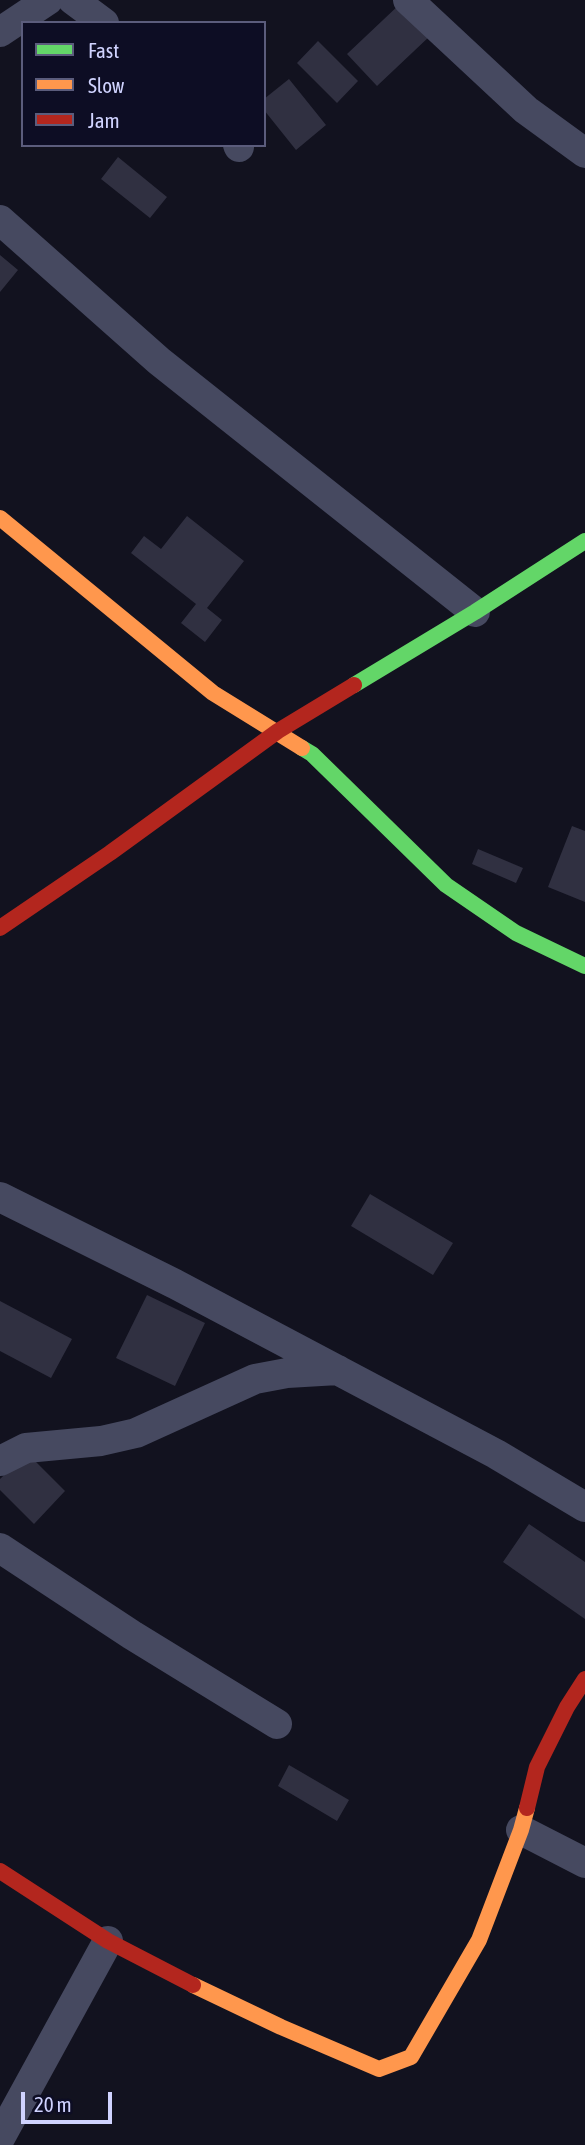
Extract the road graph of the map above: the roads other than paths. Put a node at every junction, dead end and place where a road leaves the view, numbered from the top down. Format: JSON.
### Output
{"nodes":[{"id":1,"x":48,"y":0,"type":"edge"},
{"id":2,"x":73,"y":0,"type":"edge"},
{"id":3,"x":408,"y":0,"type":"edge"},
{"id":4,"x":101,"y":21,"type":"edge"},
{"id":5,"x":0,"y":32,"type":"edge"},
{"id":6,"x":585,"y":153,"type":"edge"},
{"id":7,"x":0,"y":220,"type":"edge"},
{"id":8,"x":0,"y":518,"type":"edge"},
{"id":9,"x":585,"y":541,"type":"edge"},
{"id":10,"x":475,"y":612,"type":"junction"},
{"id":11,"x":278,"y":731,"type":"junction"},
{"id":12,"x":0,"y":928,"type":"edge"},
{"id":13,"x":585,"y":966,"type":"edge"},
{"id":14,"x":0,"y":1197,"type":"edge"},
{"id":15,"x":339,"y":1370,"type":"junction"},
{"id":16,"x":0,"y":1461,"type":"edge"},
{"id":17,"x":585,"y":1507,"type":"edge"},
{"id":18,"x":0,"y":1548,"type":"edge"},
{"id":19,"x":585,"y":1679,"type":"edge"},
{"id":20,"x":277,"y":1724,"type":"dead end"},
{"id":21,"x":521,"y":1830,"type":"junction"},
{"id":22,"x":585,"y":1863,"type":"edge"},
{"id":23,"x":0,"y":1871,"type":"edge"},
{"id":24,"x":108,"y":1941,"type":"junction"},
{"id":25,"x":0,"y":2137,"type":"edge"}],
"edges":[{"from":1,"to":5,"type":"street"},
{"from":2,"to":4,"type":"street"},
{"from":3,"to":6,"type":"street"},
{"from":7,"to":10,"type":"street"},
{"from":8,"to":11,"type":"street"},
{"from":9,"to":10,"type":"street"},
{"from":10,"to":11,"type":"street"},
{"from":11,"to":12,"type":"street"},
{"from":11,"to":13,"type":"street"},
{"from":14,"to":15,"type":"street"},
{"from":15,"to":16,"type":"street"},
{"from":15,"to":17,"type":"street"},
{"from":18,"to":20,"type":"street"},
{"from":19,"to":21,"type":"street"},
{"from":21,"to":22,"type":"street"},
{"from":21,"to":24,"type":"street"},
{"from":23,"to":24,"type":"street"},
{"from":24,"to":25,"type":"street"}]}
